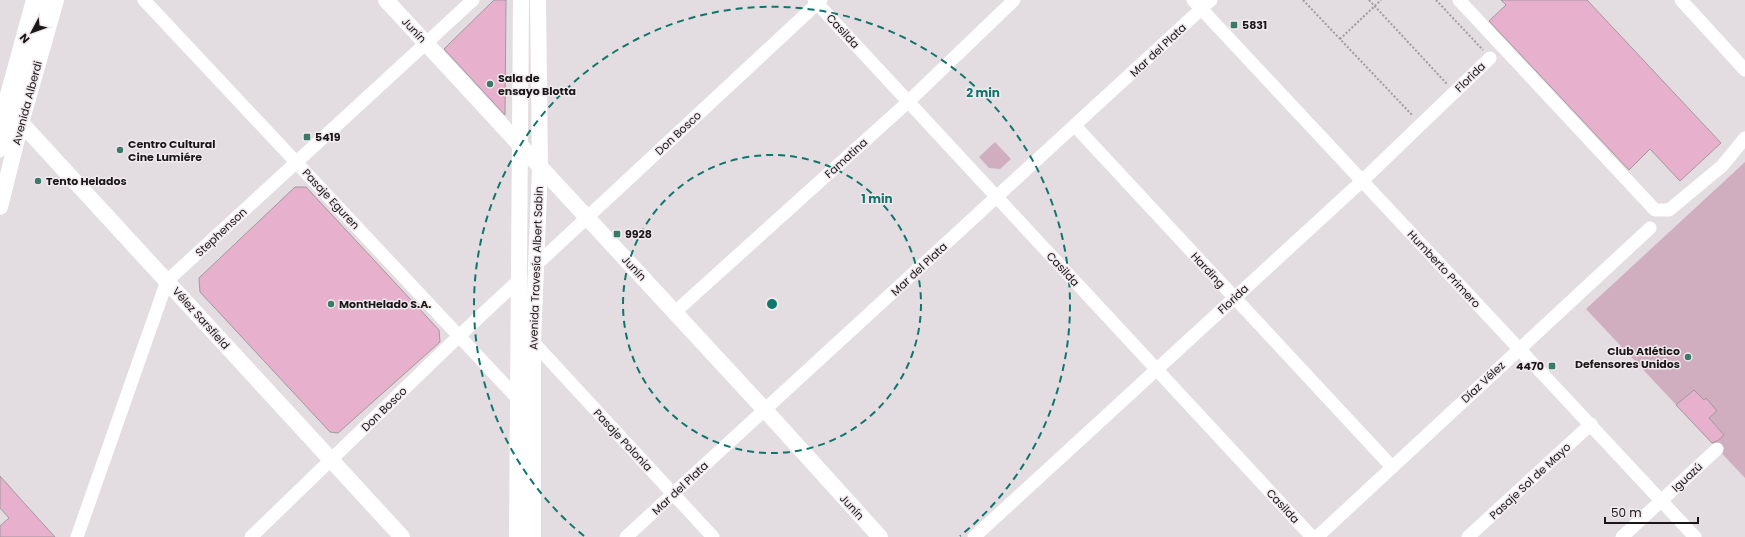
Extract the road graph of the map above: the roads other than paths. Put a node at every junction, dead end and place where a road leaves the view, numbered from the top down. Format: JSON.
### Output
{"nodes":[{"id":1,"x":34,"y":0,"type":"edge"},
{"id":2,"x":46,"y":0,"type":"edge"},
{"id":3,"x":56,"y":0,"type":"edge"},
{"id":4,"x":144,"y":0,"type":"edge"},
{"id":5,"x":386,"y":0,"type":"edge"},
{"id":6,"x":473,"y":0,"type":"edge"},
{"id":7,"x":521,"y":0,"type":"edge"},
{"id":8,"x":538,"y":0,"type":"edge"},
{"id":9,"x":1014,"y":0,"type":"edge"},
{"id":10,"x":1459,"y":0,"type":"edge"},
{"id":11,"x":1681,"y":0,"type":"edge"},
{"id":12,"x":818,"y":1,"type":"edge"},
{"id":13,"x":1202,"y":3,"type":"edge"},
{"id":14,"x":426,"y":43,"type":"junction"},
{"id":15,"x":1490,"y":58,"type":"road end"},
{"id":16,"x":1745,"y":70,"type":"edge"},
{"id":17,"x":908,"y":102,"type":"junction"},
{"id":18,"x":10,"y":111,"type":"edge"},
{"id":19,"x":0,"y":124,"type":"edge"},
{"id":20,"x":1075,"y":126,"type":"junction"},
{"id":21,"x":1745,"y":138,"type":"edge"},
{"id":22,"x":519,"y":144,"type":"junction"},
{"id":23,"x":0,"y":151,"type":"edge"},
{"id":24,"x":296,"y":162,"type":"junction"},
{"id":25,"x":540,"y":167,"type":"junction"},
{"id":26,"x":1362,"y":181,"type":"junction"},
{"id":27,"x":997,"y":197,"type":"junction"},
{"id":28,"x":0,"y":207,"type":"edge"},
{"id":29,"x":587,"y":218,"type":"junction"},
{"id":30,"x":1650,"y":228,"type":"dead end"},
{"id":31,"x":536,"y":266,"type":"junction"},
{"id":32,"x":168,"y":281,"type":"junction"},
{"id":33,"x":518,"y":282,"type":"junction"},
{"id":34,"x":1234,"y":298,"type":"junction"},
{"id":35,"x":675,"y":312,"type":"junction"},
{"id":36,"x":458,"y":336,"type":"junction"},
{"id":37,"x":533,"y":342,"type":"junction"},
{"id":38,"x":1520,"y":348,"type":"junction"},
{"id":39,"x":1156,"y":370,"type":"junction"},
{"id":40,"x":518,"y":399,"type":"junction"},
{"id":41,"x":765,"y":410,"type":"junction"},
{"id":42,"x":1591,"y":424,"type":"junction"},
{"id":43,"x":1717,"y":449,"type":"dead end"},
{"id":44,"x":331,"y":461,"type":"junction"},
{"id":45,"x":1392,"y":467,"type":"junction"},
{"id":46,"x":673,"y":494,"type":"junction"},
{"id":47,"x":1662,"y":500,"type":"junction"},
{"id":48,"x":77,"y":537,"type":"edge"},
{"id":49,"x":251,"y":537,"type":"edge"},
{"id":50,"x":402,"y":537,"type":"edge"},
{"id":51,"x":517,"y":537,"type":"edge"},
{"id":52,"x":533,"y":537,"type":"edge"},
{"id":53,"x":626,"y":537,"type":"edge"},
{"id":54,"x":713,"y":537,"type":"edge"},
{"id":55,"x":880,"y":537,"type":"edge"},
{"id":56,"x":974,"y":537,"type":"edge"},
{"id":57,"x":1312,"y":537,"type":"edge"},
{"id":58,"x":1317,"y":537,"type":"edge"},
{"id":59,"x":1468,"y":537,"type":"edge"},
{"id":60,"x":1622,"y":537,"type":"edge"},
{"id":61,"x":1696,"y":537,"type":"edge"}],
"edges":[{"from":1,"to":18,"type":"main road","name":"Avenida Alberdi"},
{"from":2,"to":18,"type":"street"},
{"from":3,"to":18,"type":"main road","name":"Avenida Alberdi"},
{"from":4,"to":24,"type":"street","name":"Pasaje Eguren"},
{"from":5,"to":14,"type":"main road","name":"Junín"},
{"from":6,"to":14,"type":"street","name":"Stephenson"},
{"from":7,"to":22,"type":"main road","name":"Avenida Travesía Albert Sabin"},
{"from":8,"to":25,"type":"main road","name":"Avenida Travesía Albert Sabin"},
{"from":9,"to":17,"type":"street","name":"Famatina"},
{"from":10,"to":21,"type":"street"},
{"from":11,"to":16,"type":"street"},
{"from":12,"to":17,"type":"street","name":"Casilda"},
{"from":12,"to":29,"type":"street","name":"Don Bosco"},
{"from":13,"to":20,"type":"street","name":"Mar del Plata"},
{"from":13,"to":26,"type":"street","name":"Humberto Primero"},
{"from":14,"to":22,"type":"main road","name":"Junín"},
{"from":14,"to":24,"type":"street","name":"Stephenson"},
{"from":15,"to":26,"type":"street","name":"Florida"},
{"from":17,"to":27,"type":"street","name":"Casilda"},
{"from":17,"to":35,"type":"street","name":"Famatina"},
{"from":18,"to":19,"type":"main road","name":"Avenida Alberdi"},
{"from":18,"to":23,"type":"street"},
{"from":18,"to":28,"type":"main road","name":"Avenida Alberdi"},
{"from":18,"to":32,"type":"main road","name":"Vélez Sarsfield"},
{"from":20,"to":27,"type":"street","name":"Mar del Plata"},
{"from":20,"to":34,"type":"street","name":"Harding"},
{"from":22,"to":25,"type":"main road","name":"Junín"},
{"from":22,"to":33,"type":"main road","name":"Avenida Travesía Albert Sabin"},
{"from":24,"to":32,"type":"street","name":"Stephenson"},
{"from":24,"to":36,"type":"street","name":"Pasaje Eguren"},
{"from":25,"to":29,"type":"main road","name":"Junín"},
{"from":25,"to":31,"type":"main road","name":"Avenida Travesía Albert Sabin"},
{"from":26,"to":34,"type":"street","name":"Florida"},
{"from":26,"to":38,"type":"street","name":"Humberto Primero"},
{"from":27,"to":39,"type":"street","name":"Casilda"},
{"from":27,"to":41,"type":"street","name":"Mar del Plata"},
{"from":29,"to":31,"type":"street","name":"Don Bosco"},
{"from":29,"to":35,"type":"main road","name":"Junín"},
{"from":30,"to":38,"type":"street","name":"Díaz Vélez"},
{"from":31,"to":37,"type":"main road","name":"Avenida Travesía Albert Sabin"},
{"from":32,"to":44,"type":"main road","name":"Vélez Sarsfield"},
{"from":32,"to":48,"type":"street","name":"Stephenson"},
{"from":33,"to":36,"type":"street","name":"Don Bosco"},
{"from":33,"to":40,"type":"main road","name":"Avenida Travesía Albert Sabin"},
{"from":34,"to":39,"type":"street","name":"Florida"},
{"from":34,"to":45,"type":"street","name":"Harding"},
{"from":35,"to":41,"type":"main road","name":"Junín"},
{"from":36,"to":40,"type":"street","name":"Pasaje Eguren"},
{"from":36,"to":44,"type":"street","name":"Don Bosco"},
{"from":37,"to":46,"type":"street","name":"Pasaje Polonia"},
{"from":37,"to":52,"type":"main road","name":"Avenida Travesía Albert Sabin"},
{"from":38,"to":42,"type":"street","name":"Humberto Primero"},
{"from":38,"to":45,"type":"street","name":"Díaz Vélez"},
{"from":39,"to":56,"type":"street","name":"Florida"},
{"from":39,"to":57,"type":"street","name":"Casilda"},
{"from":40,"to":51,"type":"main road","name":"Avenida Travesía Albert Sabin"},
{"from":41,"to":46,"type":"street","name":"Mar del Plata"},
{"from":41,"to":55,"type":"main road","name":"Junín"},
{"from":42,"to":47,"type":"street","name":"Humberto Primero"},
{"from":42,"to":59,"type":"street","name":"Pasaje Sol de Mayo"},
{"from":43,"to":47,"type":"street","name":"Iguazú"},
{"from":44,"to":49,"type":"street","name":"Don Bosco"},
{"from":44,"to":50,"type":"main road","name":"Vélez Sarsfield"},
{"from":45,"to":58,"type":"street","name":"Díaz Vélez"},
{"from":46,"to":53,"type":"street","name":"Mar del Plata"},
{"from":46,"to":54,"type":"street","name":"Pasaje Polonia"},
{"from":47,"to":60,"type":"street","name":"Iguazú"},
{"from":47,"to":61,"type":"street","name":"Humberto Primero"}]}
